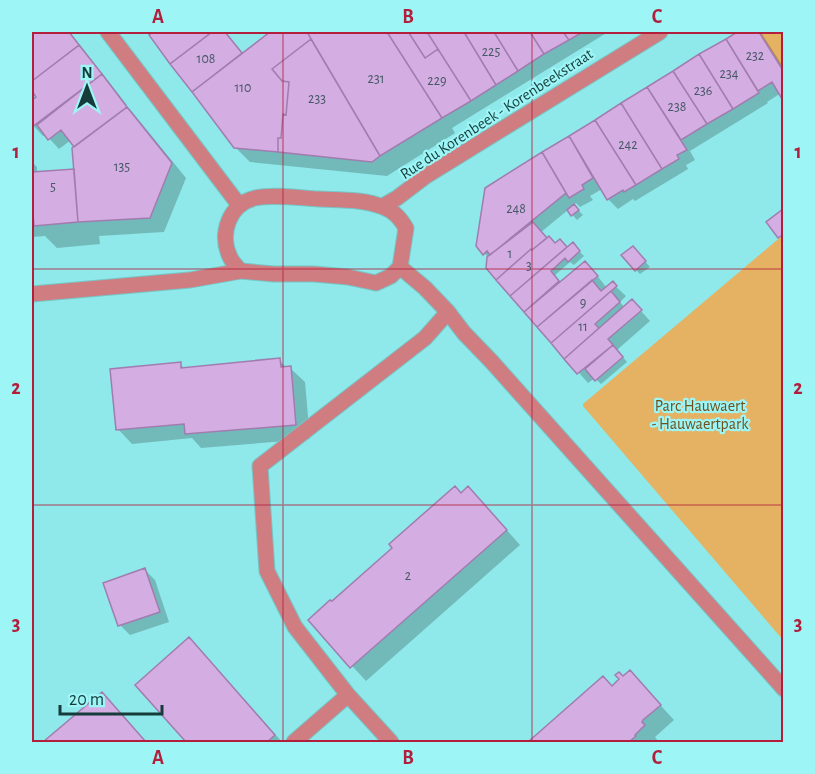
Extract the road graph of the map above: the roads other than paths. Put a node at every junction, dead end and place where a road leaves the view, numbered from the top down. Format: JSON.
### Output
{"nodes":[{"id":1,"x":108,"y":32,"type":"edge"},
{"id":2,"x":660,"y":32,"type":"edge"},
{"id":3,"x":239,"y":205,"type":"junction"},
{"id":4,"x":383,"y":206,"type":"junction"},
{"id":5,"x":400,"y":267,"type":"junction"},
{"id":6,"x":241,"y":271,"type":"junction"},
{"id":7,"x":32,"y":294,"type":"edge"},
{"id":8,"x":448,"y":312,"type":"junction"},
{"id":9,"x":783,"y":689,"type":"edge"},
{"id":10,"x":348,"y":695,"type":"junction"},
{"id":11,"x":294,"y":742,"type":"edge"},
{"id":12,"x":391,"y":742,"type":"edge"}],
"edges":[{"from":1,"to":3,"type":"street"},
{"from":2,"to":4,"type":"street","name":"Rue du Korenbeek - Korenbeekstraat"},
{"from":3,"to":4,"type":"street"},
{"from":3,"to":6,"type":"street"},
{"from":4,"to":5,"type":"street"},
{"from":5,"to":6,"type":"street"},
{"from":5,"to":8,"type":"street"},
{"from":6,"to":7,"type":"street"},
{"from":8,"to":9,"type":"street"},
{"from":8,"to":10,"type":"street"},
{"from":10,"to":11,"type":"street"},
{"from":10,"to":12,"type":"street"}]}
